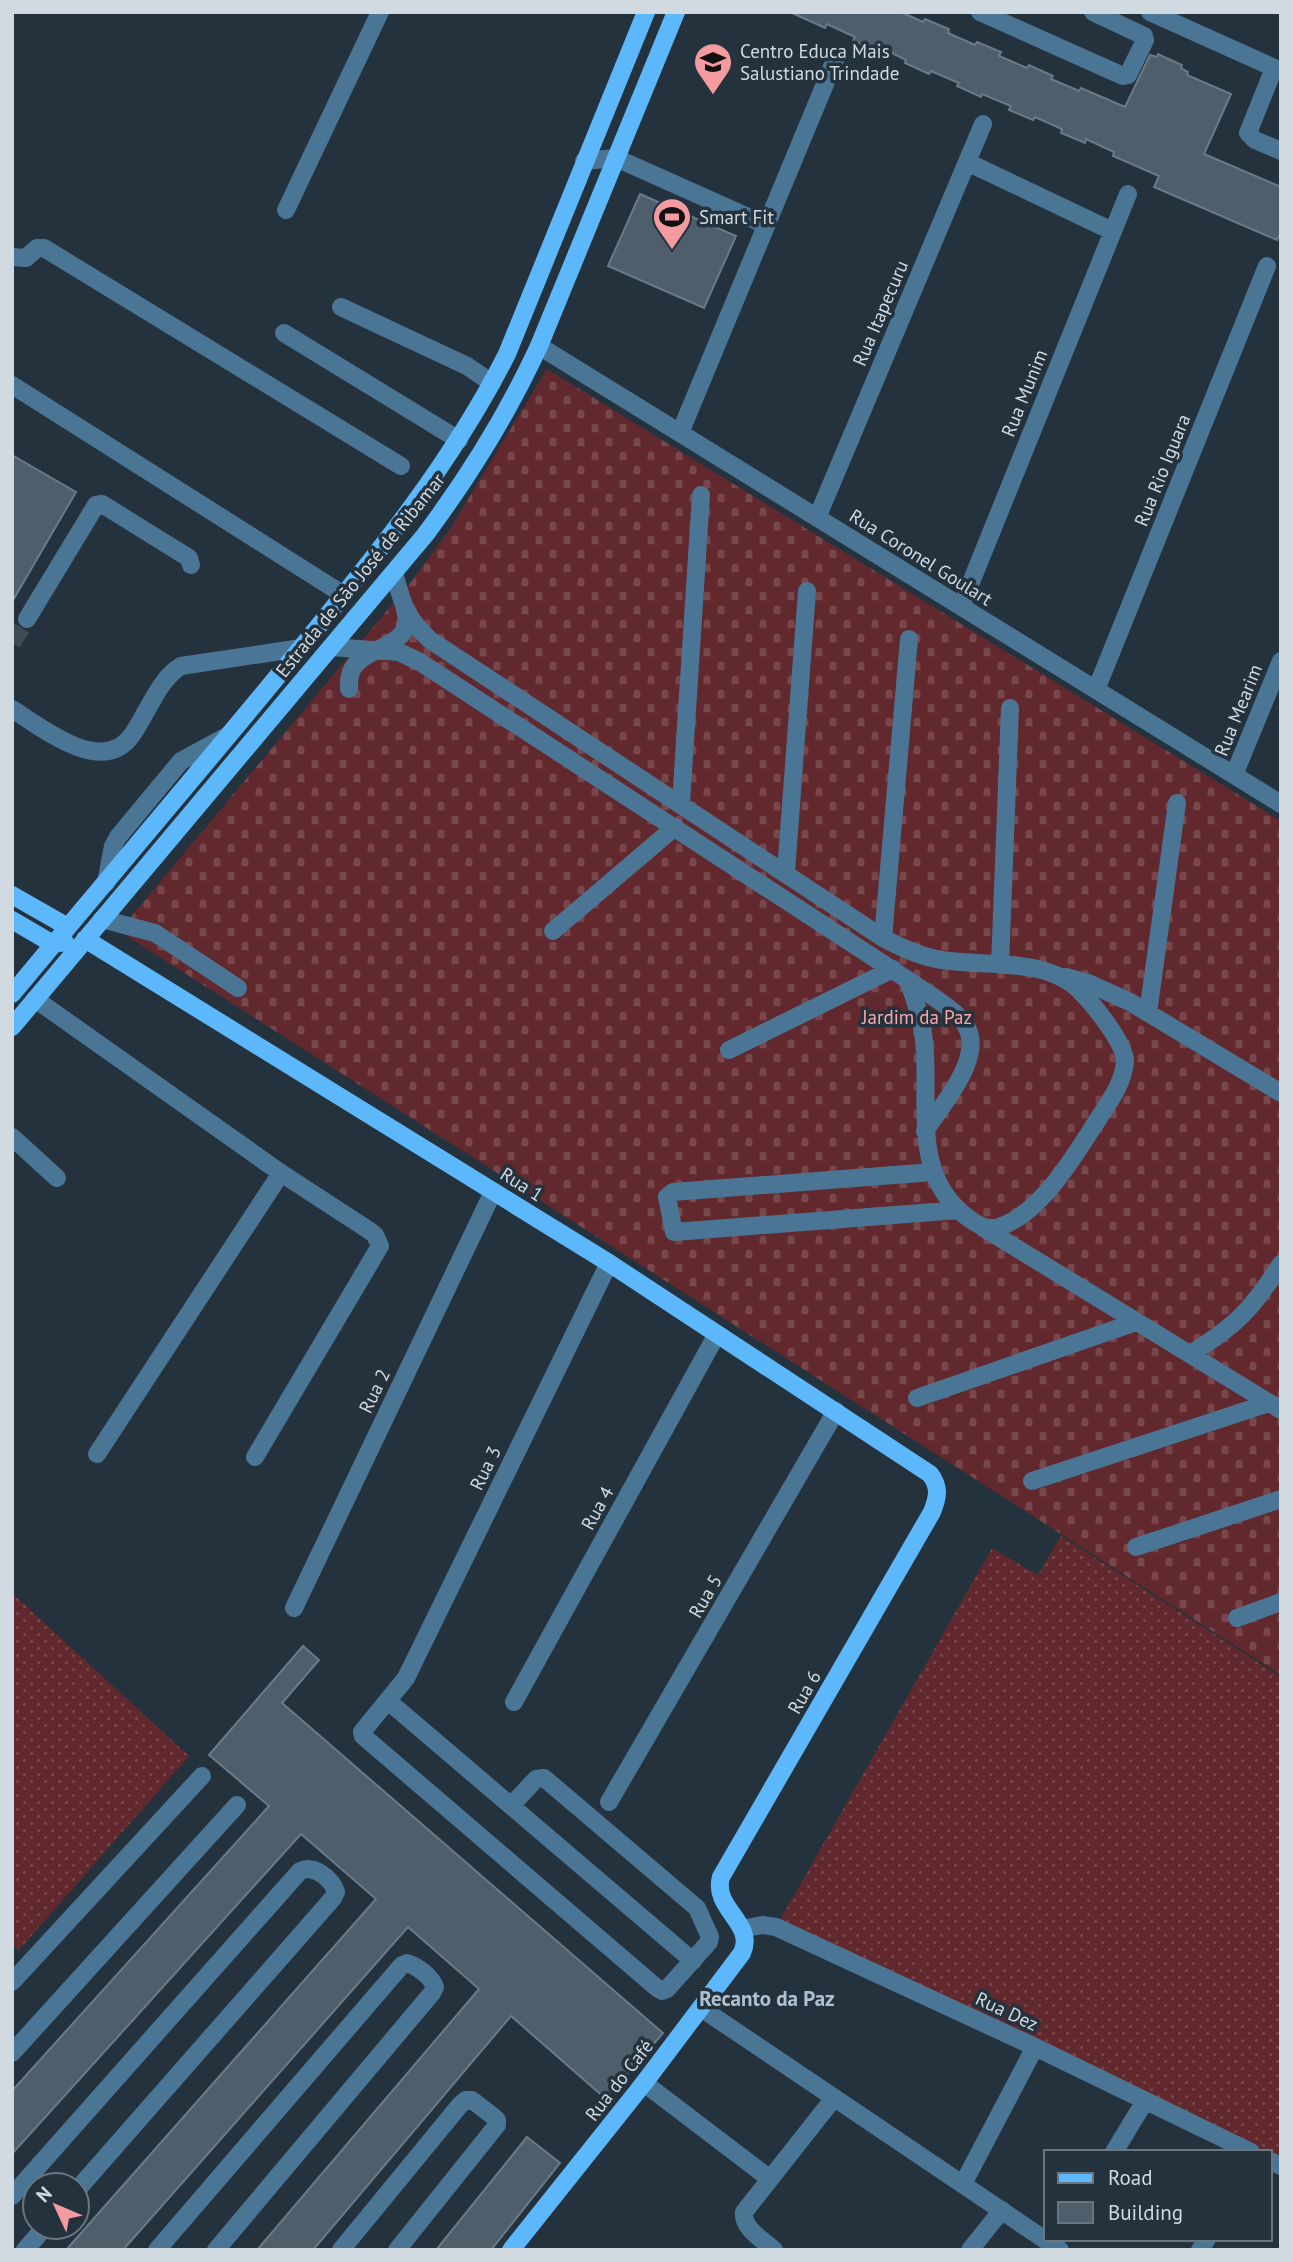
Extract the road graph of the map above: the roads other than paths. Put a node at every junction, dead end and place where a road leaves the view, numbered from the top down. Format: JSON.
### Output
{"nodes":[{"id":1,"x":380,"y":12,"type":"edge"},
{"id":2,"x":646,"y":12,"type":"edge"},
{"id":3,"x":676,"y":12,"type":"edge"},
{"id":4,"x":980,"y":12,"type":"edge"},
{"id":5,"x":1093,"y":12,"type":"edge"},
{"id":6,"x":1150,"y":12,"type":"edge"},
{"id":7,"x":835,"y":60,"type":"dead end"},
{"id":8,"x":1277,"y":70,"type":"edge"},
{"id":9,"x":983,"y":124,"type":"dead end"},
{"id":10,"x":1281,"y":151,"type":"edge"},
{"id":11,"x":616,"y":158,"type":"junction"},
{"id":12,"x":584,"y":161,"type":"junction"},
{"id":13,"x":967,"y":162,"type":"junction"},
{"id":14,"x":1128,"y":194,"type":"dead end"},
{"id":15,"x":286,"y":210,"type":"dead end"},
{"id":16,"x":766,"y":225,"type":"junction"},
{"id":17,"x":1112,"y":231,"type":"junction"},
{"id":18,"x":12,"y":257,"type":"edge"},
{"id":19,"x":1267,"y":266,"type":"dead end"},
{"id":20,"x":341,"y":307,"type":"dead end"},
{"id":21,"x":284,"y":333,"type":"dead end"},
{"id":22,"x":539,"y":346,"type":"junction"},
{"id":23,"x":492,"y":383,"type":"junction"},
{"id":24,"x":12,"y":384,"type":"edge"},
{"id":25,"x":680,"y":433,"type":"junction"},
{"id":26,"x":459,"y":440,"type":"junction"},
{"id":27,"x":401,"y":466,"type":"dead end"},
{"id":28,"x":701,"y":495,"type":"dead end"},
{"id":29,"x":817,"y":518,"type":"junction"},
{"id":30,"x":191,"y":565,"type":"dead end"},
{"id":31,"x":394,"y":573,"type":"junction"},
{"id":32,"x":807,"y":591,"type":"dead end"},
{"id":33,"x":344,"y":595,"type":"junction"},
{"id":34,"x":961,"y":607,"type":"junction"},
{"id":35,"x":405,"y":611,"type":"junction"},
{"id":36,"x":27,"y":619,"type":"tunnel mouth"},
{"id":37,"x":909,"y":639,"type":"dead end"},
{"id":38,"x":331,"y":647,"type":"junction"},
{"id":39,"x":301,"y":648,"type":"junction"},
{"id":40,"x":380,"y":649,"type":"junction"},
{"id":41,"x":1281,"y":661,"type":"edge"},
{"id":42,"x":349,"y":689,"type":"dead end"},
{"id":43,"x":1096,"y":690,"type":"junction"},
{"id":44,"x":1010,"y":708,"type":"dead end"},
{"id":45,"x":12,"y":709,"type":"edge"},
{"id":46,"x":1234,"y":775,"type":"junction"},
{"id":47,"x":681,"y":803,"type":"junction"},
{"id":48,"x":1177,"y":803,"type":"dead end"},
{"id":49,"x":1281,"y":804,"type":"edge"},
{"id":50,"x":675,"y":827,"type":"junction"},
{"id":51,"x":786,"y":872,"type":"junction"},
{"id":52,"x":12,"y":895,"type":"edge"},
{"id":53,"x":102,"y":919,"type":"junction"},
{"id":54,"x":12,"y":920,"type":"edge"},
{"id":55,"x":68,"y":927,"type":"junction"},
{"id":56,"x":553,"y":931,"type":"dead end"},
{"id":57,"x":883,"y":938,"type":"junction"},
{"id":58,"x":85,"y":939,"type":"junction"},
{"id":59,"x":53,"y":944,"type":"junction"},
{"id":60,"x":1000,"y":965,"type":"junction"},
{"id":61,"x":900,"y":974,"type":"junction"},
{"id":62,"x":1053,"y":974,"type":"junction"},
{"id":63,"x":238,"y":988,"type":"dead end"},
{"id":64,"x":12,"y":994,"type":"edge"},
{"id":65,"x":35,"y":999,"type":"junction"},
{"id":66,"x":1148,"y":1013,"type":"junction"},
{"id":67,"x":12,"y":1027,"type":"edge"},
{"id":68,"x":729,"y":1050,"type":"dead end"},
{"id":69,"x":1281,"y":1093,"type":"edge"},
{"id":70,"x":925,"y":1131,"type":"junction"},
{"id":71,"x":12,"y":1137,"type":"edge"},
{"id":72,"x":933,"y":1172,"type":"junction"},
{"id":73,"x":281,"y":1173,"type":"junction"},
{"id":74,"x":57,"y":1178,"type":"dead end"},
{"id":75,"x":493,"y":1192,"type":"junction"},
{"id":76,"x":966,"y":1216,"type":"junction"},
{"id":77,"x":609,"y":1263,"type":"junction"},
{"id":78,"x":1281,"y":1264,"type":"edge"},
{"id":79,"x":1136,"y":1322,"type":"junction"},
{"id":80,"x":717,"y":1334,"type":"junction"},
{"id":81,"x":1190,"y":1354,"type":"junction"},
{"id":82,"x":918,"y":1398,"type":"dead end"},
{"id":83,"x":1275,"y":1406,"type":"edge"},
{"id":84,"x":836,"y":1412,"type":"junction"},
{"id":85,"x":97,"y":1454,"type":"dead end"},
{"id":86,"x":255,"y":1457,"type":"dead end"},
{"id":87,"x":930,"y":1474,"type":"joint"},
{"id":88,"x":1032,"y":1481,"type":"dead end"},
{"id":89,"x":1281,"y":1499,"type":"edge"},
{"id":90,"x":1136,"y":1548,"type":"dead end"},
{"id":91,"x":1281,"y":1602,"type":"edge"},
{"id":92,"x":294,"y":1608,"type":"dead end"},
{"id":93,"x":1237,"y":1618,"type":"dead end"},
{"id":94,"x":393,"y":1696,"type":"junction"},
{"id":95,"x":514,"y":1702,"type":"dead end"},
{"id":96,"x":202,"y":1776,"type":"dead end"},
{"id":97,"x":610,"y":1802,"type":"dead end"},
{"id":98,"x":237,"y":1805,"type":"dead end"},
{"id":99,"x":511,"y":1806,"type":"junction"},
{"id":100,"x":742,"y":1928,"type":"junction"},
{"id":101,"x":693,"y":1961,"type":"junction"},
{"id":102,"x":12,"y":1982,"type":"edge"},
{"id":103,"x":701,"y":2008,"type":"junction"},
{"id":104,"x":1035,"y":2047,"type":"junction"},
{"id":105,"x":12,"y":2053,"type":"edge"},
{"id":106,"x":644,"y":2083,"type":"junction"},
{"id":107,"x":834,"y":2098,"type":"junction"},
{"id":108,"x":1145,"y":2101,"type":"junction"},
{"id":109,"x":1115,"y":2150,"type":"edge"},
{"id":110,"x":1247,"y":2150,"type":"edge"},
{"id":111,"x":34,"y":2171,"type":"edge"},
{"id":112,"x":91,"y":2174,"type":"edge"},
{"id":113,"x":770,"y":2179,"type":"junction"},
{"id":114,"x":963,"y":2184,"type":"junction"},
{"id":115,"x":1002,"y":2210,"type":"junction"},
{"id":116,"x":1044,"y":2236,"type":"edge"},
{"id":117,"x":157,"y":2250,"type":"edge"},
{"id":118,"x":216,"y":2250,"type":"edge"},
{"id":119,"x":341,"y":2250,"type":"edge"},
{"id":120,"x":397,"y":2250,"type":"edge"},
{"id":121,"x":511,"y":2250,"type":"edge"},
{"id":122,"x":774,"y":2250,"type":"edge"},
{"id":123,"x":970,"y":2250,"type":"edge"}],
"edges":[{"from":1,"to":15,"type":"street"},
{"from":2,"to":12,"type":"main road","name":"Estrada de São José de Ribamar"},
{"from":3,"to":11,"type":"main road","name":"Estrada de São José de Ribamar"},
{"from":4,"to":5,"type":"street"},
{"from":6,"to":8,"type":"street"},
{"from":7,"to":16,"type":"street"},
{"from":8,"to":10,"type":"street"},
{"from":9,"to":13,"type":"street","name":"Rua Itapecuru"},
{"from":11,"to":12,"type":"street"},
{"from":11,"to":16,"type":"street"},
{"from":11,"to":22,"type":"main road","name":"Estrada de São José de Ribamar"},
{"from":12,"to":23,"type":"main road","name":"Estrada de São José de Ribamar"},
{"from":13,"to":17,"type":"street"},
{"from":13,"to":29,"type":"street","name":"Rua Itapecuru"},
{"from":14,"to":17,"type":"street","name":"Rua Munim"},
{"from":16,"to":25,"type":"street"},
{"from":17,"to":34,"type":"street","name":"Rua Munim"},
{"from":18,"to":27,"type":"street"},
{"from":19,"to":43,"type":"street","name":"Rua Rio Iguara"},
{"from":20,"to":23,"type":"street"},
{"from":21,"to":26,"type":"street"},
{"from":22,"to":25,"type":"street","name":"Rua Coronel Goulart"},
{"from":22,"to":31,"type":"main road","name":"Estrada de São José de Ribamar"},
{"from":23,"to":26,"type":"main road","name":"Estrada de São José de Ribamar"},
{"from":24,"to":33,"type":"street"},
{"from":25,"to":29,"type":"street","name":"Rua Coronel Goulart"},
{"from":26,"to":33,"type":"main road","name":"Estrada de São José de Ribamar"},
{"from":28,"to":47,"type":"street"},
{"from":29,"to":34,"type":"street","name":"Rua Coronel Goulart"},
{"from":30,"to":36,"type":"street"},
{"from":31,"to":35,"type":"street"},
{"from":31,"to":38,"type":"main road","name":"Estrada de São José de Ribamar"},
{"from":32,"to":51,"type":"street"},
{"from":33,"to":39,"type":"main road","name":"Estrada de São José de Ribamar"},
{"from":34,"to":43,"type":"street","name":"Rua Coronel Goulart"},
{"from":35,"to":40,"type":"street"},
{"from":35,"to":47,"type":"street"},
{"from":37,"to":57,"type":"street"},
{"from":38,"to":40,"type":"street"},
{"from":38,"to":53,"type":"main road","name":"Estrada de São José de Ribamar"},
{"from":39,"to":45,"type":"street"},
{"from":39,"to":55,"type":"main road","name":"Estrada de São José de Ribamar"},
{"from":40,"to":42,"type":"street"},
{"from":40,"to":50,"type":"street"},
{"from":41,"to":46,"type":"street","name":"Rua Mearim"},
{"from":43,"to":46,"type":"street","name":"Rua Coronel Goulart"},
{"from":44,"to":60,"type":"street"},
{"from":46,"to":49,"type":"street","name":"Rua Coronel Goulart"},
{"from":47,"to":51,"type":"street"},
{"from":48,"to":66,"type":"street"},
{"from":50,"to":56,"type":"street"},
{"from":50,"to":61,"type":"street"},
{"from":51,"to":57,"type":"street"},
{"from":52,"to":55,"type":"main road"},
{"from":53,"to":58,"type":"main road","name":"Estrada de São José de Ribamar"},
{"from":53,"to":63,"type":"street"},
{"from":54,"to":59,"type":"main road"},
{"from":55,"to":59,"type":"main road","name":"Estrada de São José de Ribamar"},
{"from":57,"to":60,"type":"street"},
{"from":58,"to":59,"type":"main road"},
{"from":58,"to":65,"type":"main road","name":"Estrada de São José de Ribamar"},
{"from":58,"to":75,"type":"main road","name":"Rua 1"},
{"from":59,"to":64,"type":"main road","name":"Estrada de São José de Ribamar"},
{"from":60,"to":62,"type":"street"},
{"from":61,"to":68,"type":"street"},
{"from":61,"to":70,"type":"street"},
{"from":61,"to":70,"type":"street"},
{"from":62,"to":66,"type":"street"},
{"from":62,"to":76,"type":"street"},
{"from":65,"to":67,"type":"main road","name":"Estrada de São José de Ribamar"},
{"from":65,"to":73,"type":"street"},
{"from":66,"to":69,"type":"street"},
{"from":70,"to":72,"type":"street"},
{"from":71,"to":74,"type":"street"},
{"from":72,"to":76,"type":"street"},
{"from":72,"to":76,"type":"street"},
{"from":73,"to":85,"type":"street"},
{"from":73,"to":86,"type":"street"},
{"from":75,"to":77,"type":"main road","name":"Rua 1"},
{"from":75,"to":92,"type":"street","name":"Rua 2"},
{"from":76,"to":79,"type":"street"},
{"from":77,"to":80,"type":"main road","name":"Rua 1"},
{"from":77,"to":94,"type":"street","name":"Rua 3"},
{"from":78,"to":81,"type":"street"},
{"from":79,"to":81,"type":"street"},
{"from":79,"to":82,"type":"street"},
{"from":80,"to":84,"type":"main road","name":"Rua 1"},
{"from":80,"to":95,"type":"street","name":"Rua 4"},
{"from":81,"to":83,"type":"street"},
{"from":83,"to":88,"type":"street"},
{"from":84,"to":87,"type":"main road","name":"Rua 1"},
{"from":84,"to":97,"type":"street","name":"Rua 5"},
{"from":87,"to":100,"type":"main road","name":"Rua 6"},
{"from":89,"to":90,"type":"street"},
{"from":91,"to":93,"type":"street"},
{"from":94,"to":99,"type":"street"},
{"from":94,"to":101,"type":"street","name":"Rua 3"},
{"from":96,"to":102,"type":"street"},
{"from":98,"to":105,"type":"street"},
{"from":99,"to":101,"type":"street"},
{"from":99,"to":101,"type":"street"},
{"from":100,"to":103,"type":"main road","name":"Rua do Café"},
{"from":100,"to":104,"type":"street","name":"Rua Dez"},
{"from":103,"to":106,"type":"main road","name":"Rua do Café"},
{"from":103,"to":107,"type":"street"},
{"from":104,"to":108,"type":"street","name":"Rua Dez"},
{"from":104,"to":114,"type":"street"},
{"from":106,"to":113,"type":"street"},
{"from":106,"to":121,"type":"main road","name":"Rua do Café"},
{"from":107,"to":113,"type":"street"},
{"from":107,"to":114,"type":"street"},
{"from":108,"to":109,"type":"street"},
{"from":108,"to":110,"type":"street","name":"Rua Dez"},
{"from":111,"to":112,"type":"street"},
{"from":113,"to":122,"type":"street"},
{"from":114,"to":115,"type":"street"},
{"from":115,"to":116,"type":"street"},
{"from":115,"to":123,"type":"street"},
{"from":117,"to":118,"type":"street"},
{"from":119,"to":120,"type":"street"}]}
